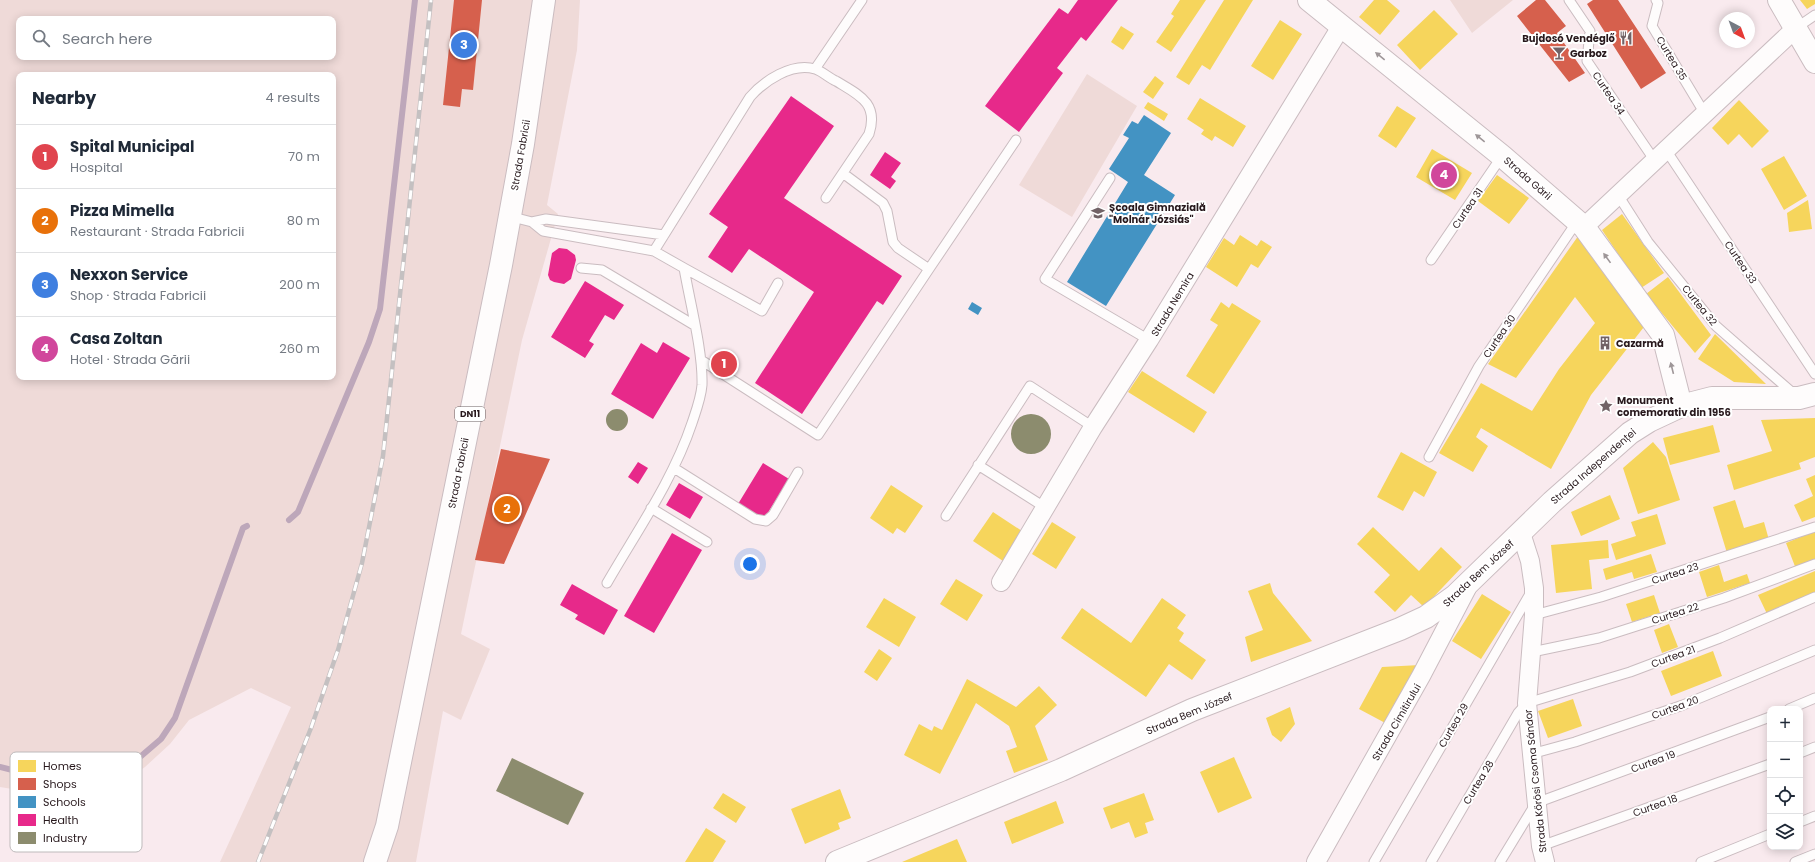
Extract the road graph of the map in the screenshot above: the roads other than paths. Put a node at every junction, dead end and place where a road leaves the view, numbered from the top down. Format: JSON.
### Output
{"nodes":[{"id":1,"x":544,"y":0,"type":"edge"},
{"id":2,"x":862,"y":0,"type":"edge"},
{"id":3,"x":1309,"y":0,"type":"edge"},
{"id":4,"x":1569,"y":0,"type":"edge"},
{"id":5,"x":1656,"y":0,"type":"edge"},
{"id":6,"x":1779,"y":0,"type":"edge"},
{"id":7,"x":1815,"y":15,"type":"edge"},
{"id":8,"x":1342,"y":25,"type":"junction"},
{"id":9,"x":1806,"y":31,"type":"edge"},
{"id":10,"x":1815,"y":62,"type":"edge"},
{"id":11,"x":815,"y":69,"type":"junction"},
{"id":12,"x":1705,"y":114,"type":"junction"},
{"id":13,"x":1016,"y":140,"type":"dead end"},
{"id":14,"x":1661,"y":155,"type":"junction"},
{"id":15,"x":1502,"y":156,"type":"junction"},
{"id":16,"x":844,"y":174,"type":"junction"},
{"id":17,"x":1110,"y":178,"type":"dead end"},
{"id":18,"x":1618,"y":195,"type":"junction"},
{"id":19,"x":826,"y":198,"type":"dead end"},
{"id":20,"x":509,"y":216,"type":"junction"},
{"id":21,"x":532,"y":222,"type":"junction"},
{"id":22,"x":1581,"y":224,"type":"junction"},
{"id":23,"x":664,"y":235,"type":"junction"},
{"id":24,"x":654,"y":251,"type":"junction"},
{"id":25,"x":1431,"y":260,"type":"dead end"},
{"id":26,"x":581,"y":268,"type":"dead end"},
{"id":27,"x":684,"y":268,"type":"junction"},
{"id":28,"x":929,"y":269,"type":"junction"},
{"id":29,"x":778,"y":283,"type":"dead end"},
{"id":30,"x":694,"y":325,"type":"junction"},
{"id":31,"x":1149,"y":340,"type":"junction"},
{"id":32,"x":701,"y":360,"type":"junction"},
{"id":33,"x":1815,"y":374,"type":"edge"},
{"id":34,"x":1807,"y":396,"type":"edge"},
{"id":35,"x":1681,"y":406,"type":"junction"},
{"id":36,"x":1094,"y":427,"type":"junction"},
{"id":37,"x":1428,"y":457,"type":"dead end"},
{"id":38,"x":978,"y":465,"type":"junction"},
{"id":39,"x":674,"y":468,"type":"junction"},
{"id":40,"x":798,"y":472,"type":"dead end"},
{"id":41,"x":651,"y":508,"type":"junction"},
{"id":42,"x":1046,"y":508,"type":"junction"},
{"id":43,"x":946,"y":516,"type":"dead end"},
{"id":44,"x":1815,"y":527,"type":"edge"},
{"id":45,"x":1521,"y":533,"type":"junction"},
{"id":46,"x":707,"y":542,"type":"dead end"},
{"id":47,"x":1815,"y":564,"type":"edge"},
{"id":48,"x":1471,"y":580,"type":"junction"},
{"id":49,"x":1000,"y":582,"type":"dead end"},
{"id":50,"x":607,"y":583,"type":"dead end"},
{"id":51,"x":1534,"y":588,"type":"junction"},
{"id":52,"x":1815,"y":598,"type":"edge"},
{"id":53,"x":1534,"y":615,"type":"junction"},
{"id":54,"x":1815,"y":650,"type":"edge"},
{"id":55,"x":1532,"y":652,"type":"junction"},
{"id":56,"x":1815,"y":698,"type":"edge"},
{"id":57,"x":1527,"y":703,"type":"junction"},
{"id":58,"x":1796,"y":706,"type":"edge"},
{"id":59,"x":1767,"y":718,"type":"edge"},
{"id":60,"x":1815,"y":747,"type":"edge"},
{"id":61,"x":1803,"y":752,"type":"edge"},
{"id":62,"x":1531,"y":754,"type":"junction"},
{"id":63,"x":1767,"y":765,"type":"edge"},
{"id":64,"x":1536,"y":803,"type":"junction"},
{"id":65,"x":1815,"y":816,"type":"edge"},
{"id":66,"x":1803,"y":821,"type":"edge"},
{"id":67,"x":387,"y":826,"type":"junction"},
{"id":68,"x":1767,"y":835,"type":"edge"},
{"id":69,"x":1543,"y":854,"type":"edge"},
{"id":70,"x":1815,"y":854,"type":"edge"},
{"id":71,"x":375,"y":862,"type":"edge"},
{"id":72,"x":385,"y":862,"type":"edge"},
{"id":73,"x":837,"y":862,"type":"edge"},
{"id":74,"x":1316,"y":862,"type":"edge"},
{"id":75,"x":1374,"y":862,"type":"edge"},
{"id":76,"x":1431,"y":862,"type":"edge"},
{"id":77,"x":1500,"y":862,"type":"edge"},
{"id":78,"x":1701,"y":862,"type":"edge"},
{"id":79,"x":1795,"y":862,"type":"edge"}],
"edges":[{"from":1,"to":20,"type":"main road","name":"Strada Fabricii","number":"DN11"},
{"from":2,"to":11,"type":"lane"},
{"from":3,"to":8,"type":"main road","name":"Strada Gării"},
{"from":4,"to":14,"type":"lane","name":"Curtea 34"},
{"from":5,"to":12,"type":"lane","name":"Curtea 35"},
{"from":6,"to":9,"type":"main road"},
{"from":7,"to":9,"type":"lane"},
{"from":15,"to":8,"type":"main road","name":"Strada Gării","one_way":true},
{"from":8,"to":31,"type":"street","name":"Strada Nemira"},
{"from":9,"to":10,"type":"main road"},
{"from":9,"to":12,"type":"street"},
{"from":11,"to":16,"type":"lane"},
{"from":11,"to":23,"type":"lane"},
{"from":12,"to":14,"type":"street"},
{"from":13,"to":28,"type":"lane"},
{"from":14,"to":18,"type":"street"},
{"from":14,"to":33,"type":"lane","name":"Curtea 33"},
{"from":15,"to":22,"type":"main road","name":"Strada Gării"},
{"from":15,"to":25,"type":"lane","name":"Curtea 31"},
{"from":16,"to":19,"type":"lane"},
{"from":16,"to":28,"type":"lane"},
{"from":17,"to":31,"type":"lane"},
{"from":18,"to":22,"type":"street"},
{"from":18,"to":34,"type":"lane","name":"Curtea 32"},
{"from":20,"to":21,"type":"lane"},
{"from":20,"to":67,"type":"main road","name":"Strada Fabricii","number":"DN11"},
{"from":21,"to":23,"type":"lane"},
{"from":21,"to":24,"type":"lane"},
{"from":35,"to":22,"type":"main road","name":"Strada Gării","one_way":true},
{"from":22,"to":37,"type":"lane","name":"Curtea 30"},
{"from":23,"to":24,"type":"lane"},
{"from":24,"to":27,"type":"lane"},
{"from":26,"to":30,"type":"lane"},
{"from":27,"to":29,"type":"lane"},
{"from":27,"to":30,"type":"lane"},
{"from":28,"to":32,"type":"lane"},
{"from":30,"to":32,"type":"lane"},
{"from":31,"to":36,"type":"street","name":"Strada Nemira"},
{"from":32,"to":39,"type":"lane"},
{"from":34,"to":35,"type":"main road","name":"Strada Independenței"},
{"from":35,"to":45,"type":"main road","name":"Strada Independenței"},
{"from":36,"to":38,"type":"lane"},
{"from":36,"to":42,"type":"street","name":"Strada Nemira"},
{"from":38,"to":42,"type":"lane"},
{"from":38,"to":43,"type":"lane"},
{"from":39,"to":40,"type":"lane"},
{"from":39,"to":41,"type":"lane"},
{"from":41,"to":46,"type":"lane"},
{"from":41,"to":50,"type":"lane"},
{"from":42,"to":49,"type":"street","name":"Strada Nemira"},
{"from":44,"to":53,"type":"lane","name":"Curtea 23"},
{"from":45,"to":48,"type":"main road","name":"Strada Bem József"},
{"from":45,"to":51,"type":"street","name":"Strada Kőrösi Csoma Sándor"},
{"from":47,"to":55,"type":"lane","name":"Curtea 22"},
{"from":48,"to":73,"type":"main road","name":"Strada Bem József"},
{"from":48,"to":74,"type":"street","name":"Strada Cimitirului"},
{"from":51,"to":53,"type":"street","name":"Strada Kőrösi Csoma Sándor"},
{"from":51,"to":75,"type":"lane","name":"Curtea 29"},
{"from":52,"to":57,"type":"lane","name":"Curtea 21"},
{"from":53,"to":55,"type":"street","name":"Strada Kőrösi Csoma Sándor"},
{"from":54,"to":62,"type":"lane","name":"Curtea 20"},
{"from":55,"to":57,"type":"street","name":"Strada Kőrösi Csoma Sándor"},
{"from":56,"to":58,"type":"lane"},
{"from":57,"to":62,"type":"street","name":"Strada Kőrösi Csoma Sándor"},
{"from":57,"to":76,"type":"lane","name":"Curtea 28"},
{"from":59,"to":64,"type":"lane","name":"Curtea 19"},
{"from":60,"to":61,"type":"lane"},
{"from":62,"to":64,"type":"street","name":"Strada Kőrösi Csoma Sándor"},
{"from":63,"to":69,"type":"lane","name":"Curtea 18"},
{"from":64,"to":69,"type":"street","name":"Strada Kőrösi Csoma Sándor"},
{"from":64,"to":77,"type":"lane"},
{"from":65,"to":66,"type":"lane"},
{"from":67,"to":71,"type":"main road","name":"Strada Fabricii","number":"DN11"},
{"from":67,"to":72,"type":"main road","name":"Strada Fabricii","number":"DN11"},
{"from":68,"to":78,"type":"lane"},
{"from":70,"to":79,"type":"lane"}]}
